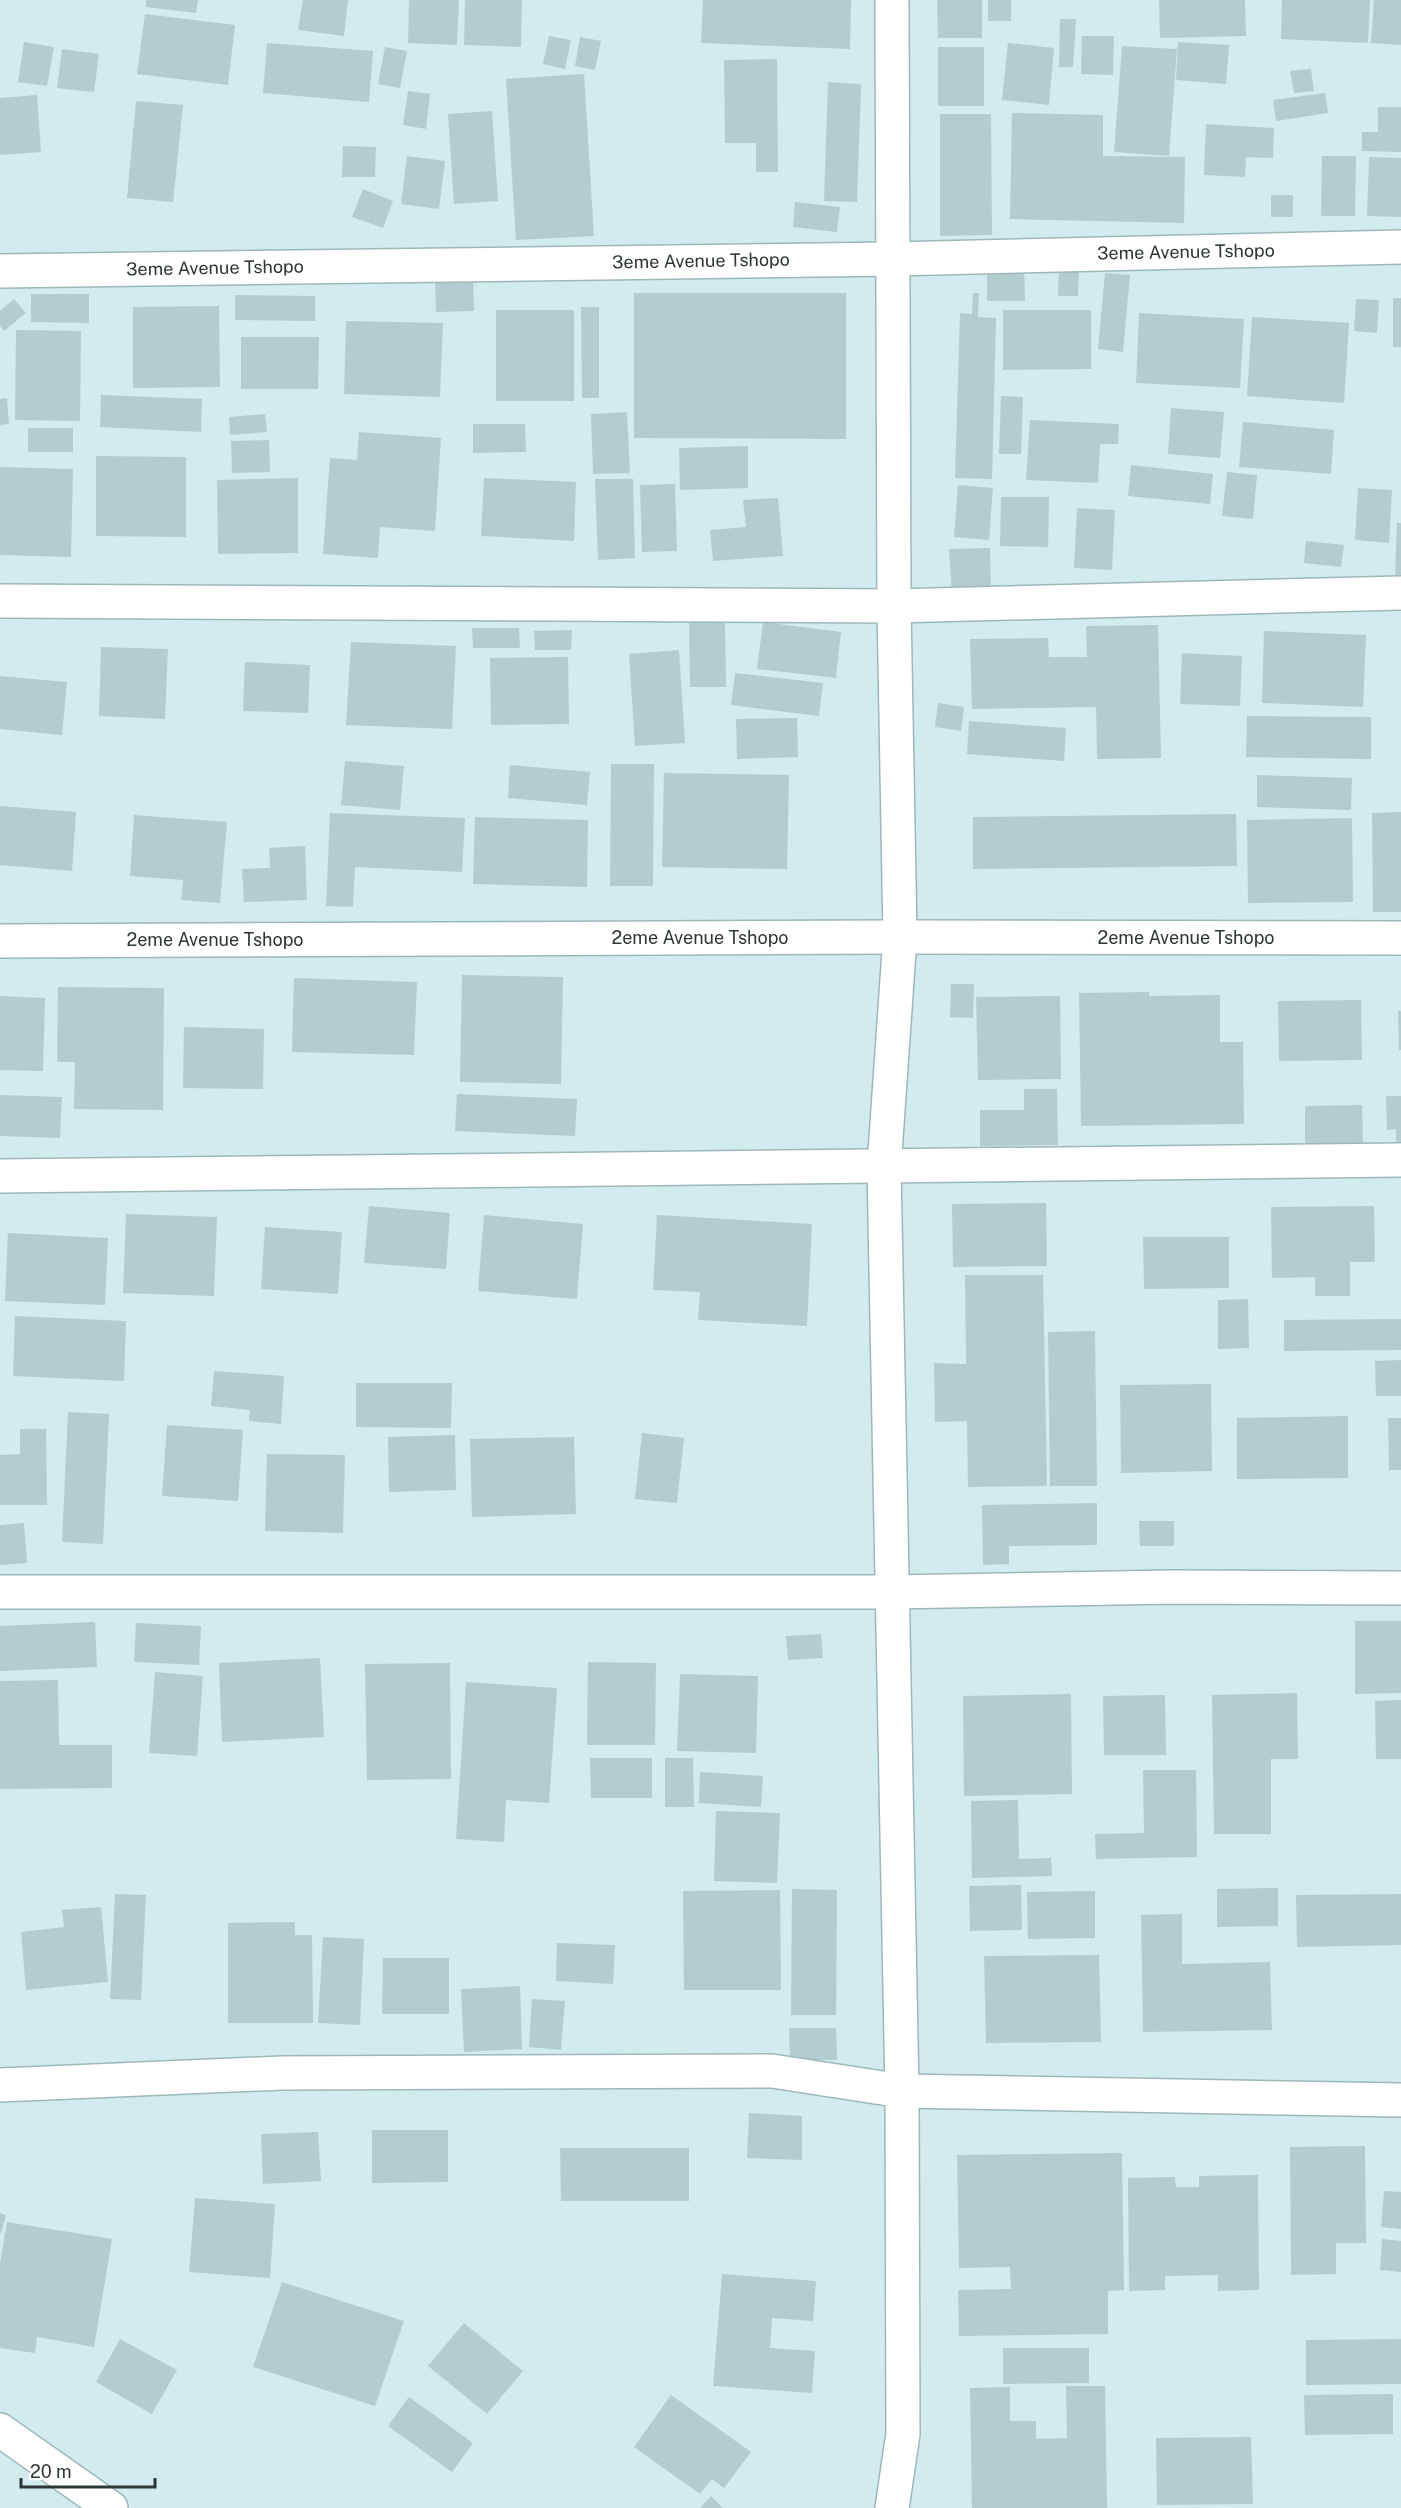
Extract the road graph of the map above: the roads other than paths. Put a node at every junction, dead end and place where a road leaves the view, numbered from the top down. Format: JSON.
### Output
{"nodes":[{"id":1,"x":892,"y":0,"type":"edge"},
{"id":2,"x":1401,"y":247,"type":"edge"},
{"id":3,"x":893,"y":259,"type":"junction"},
{"id":4,"x":0,"y":271,"type":"edge"},
{"id":5,"x":1401,"y":593,"type":"edge"},
{"id":6,"x":0,"y":601,"type":"edge"},
{"id":7,"x":894,"y":606,"type":"junction"},
{"id":8,"x":900,"y":937,"type":"junction"},
{"id":9,"x":1401,"y":938,"type":"edge"},
{"id":10,"x":0,"y":941,"type":"edge"},
{"id":11,"x":1401,"y":1160,"type":"edge"},
{"id":12,"x":884,"y":1167,"type":"junction"},
{"id":13,"x":0,"y":1176,"type":"edge"},
{"id":14,"x":1401,"y":1588,"type":"edge"},
{"id":15,"x":0,"y":1592,"type":"edge"},
{"id":16,"x":891,"y":1592,"type":"junction"},
{"id":17,"x":0,"y":2085,"type":"edge"},
{"id":18,"x":902,"y":2091,"type":"junction"},
{"id":19,"x":1401,"y":2100,"type":"edge"},
{"id":20,"x":0,"y":2430,"type":"edge"},
{"id":21,"x":111,"y":2508,"type":"edge"},
{"id":22,"x":892,"y":2508,"type":"edge"}],
"edges":[{"from":1,"to":3,"type":"street"},
{"from":2,"to":3,"type":"street","name":"3eme Avenue Tshopo"},
{"from":3,"to":4,"type":"street","name":"3eme Avenue Tshopo"},
{"from":3,"to":7,"type":"street"},
{"from":5,"to":7,"type":"street"},
{"from":6,"to":7,"type":"street"},
{"from":7,"to":8,"type":"street"},
{"from":8,"to":9,"type":"street","name":"2eme Avenue Tshopo"},
{"from":8,"to":10,"type":"street","name":"2eme Avenue Tshopo"},
{"from":8,"to":12,"type":"street"},
{"from":11,"to":12,"type":"street"},
{"from":12,"to":13,"type":"street"},
{"from":12,"to":16,"type":"street"},
{"from":14,"to":16,"type":"street"},
{"from":15,"to":16,"type":"street"},
{"from":16,"to":18,"type":"street"},
{"from":17,"to":18,"type":"street"},
{"from":18,"to":19,"type":"street"},
{"from":18,"to":22,"type":"street"},
{"from":20,"to":21,"type":"street"}]}
